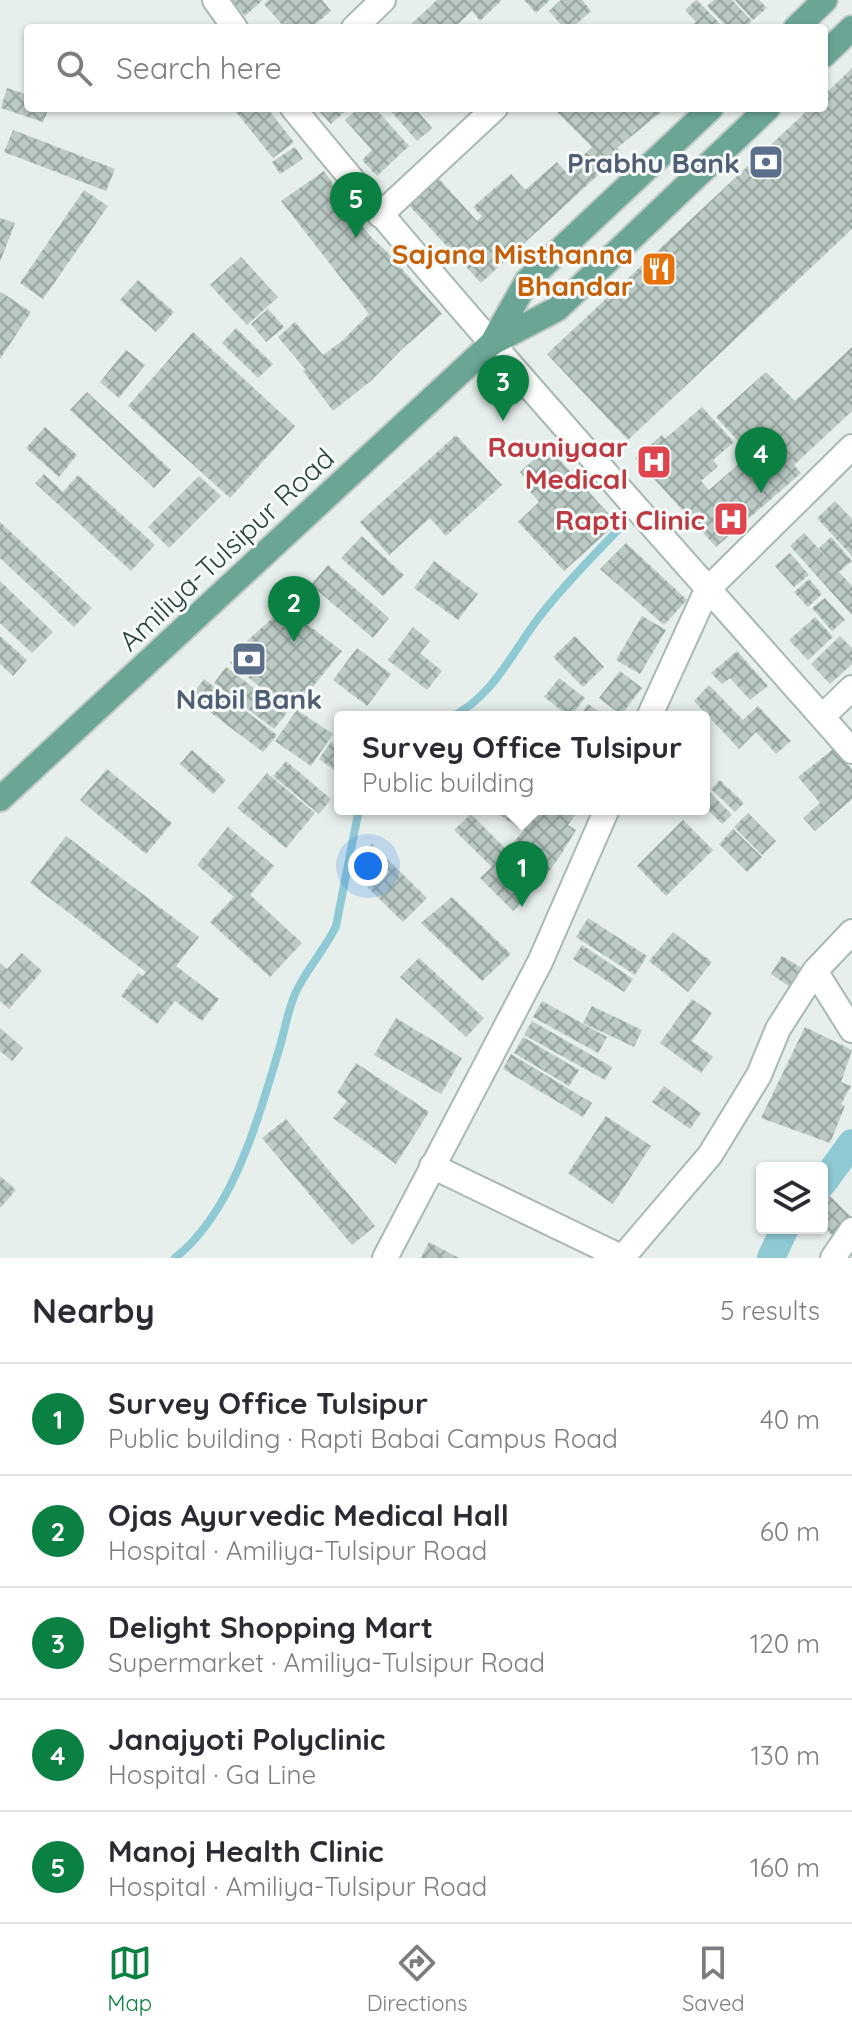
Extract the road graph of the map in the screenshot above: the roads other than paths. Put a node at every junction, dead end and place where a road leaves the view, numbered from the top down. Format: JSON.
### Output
{"nodes":[{"id":1,"x":215,"y":0,"type":"edge"},
{"id":2,"x":383,"y":0,"type":"edge"},
{"id":3,"x":825,"y":0,"type":"edge"},
{"id":4,"x":232,"y":24,"type":"edge"},
{"id":5,"x":358,"y":24,"type":"edge"},
{"id":6,"x":800,"y":24,"type":"edge"},
{"id":7,"x":852,"y":28,"type":"edge"},
{"id":8,"x":828,"y":51,"type":"edge"},
{"id":9,"x":296,"y":112,"type":"edge"},
{"id":10,"x":491,"y":112,"type":"edge"},
{"id":11,"x":707,"y":112,"type":"edge"},
{"id":12,"x":764,"y":112,"type":"edge"},
{"id":13,"x":380,"y":215,"type":"junction"},
{"id":14,"x":492,"y":343,"type":"junction"},
{"id":15,"x":852,"y":447,"type":"edge"},
{"id":16,"x":707,"y":590,"type":"junction"},
{"id":17,"x":852,"y":688,"type":"edge"},
{"id":18,"x":652,"y":711,"type":"edge"},
{"id":19,"x":822,"y":717,"type":"junction"},
{"id":20,"x":852,"y":751,"type":"edge"},
{"id":21,"x":0,"y":799,"type":"edge"},
{"id":22,"x":604,"y":815,"type":"edge"},
{"id":23,"x":852,"y":932,"type":"edge"},
{"id":24,"x":815,"y":971,"type":"junction"},
{"id":25,"x":852,"y":1030,"type":"edge"},
{"id":26,"x":432,"y":1166,"type":"junction"},
{"id":27,"x":852,"y":1230,"type":"edge"},
{"id":28,"x":385,"y":1258,"type":"edge"},
{"id":29,"x":623,"y":1258,"type":"edge"},
{"id":30,"x":833,"y":1258,"type":"edge"}],
"edges":[{"from":1,"to":4,"type":"street"},
{"from":2,"to":5,"type":"street"},
{"from":3,"to":6,"type":"main road"},
{"from":7,"to":8,"type":"main road"},
{"from":9,"to":13,"type":"street"},
{"from":10,"to":13,"type":"street"},
{"from":11,"to":14,"type":"main road"},
{"from":12,"to":14,"type":"main road"},
{"from":13,"to":14,"type":"street"},
{"from":14,"to":16,"type":"street"},
{"from":14,"to":21,"type":"main road","name":"Amiliya-Tulsipur Road"},
{"from":15,"to":16,"type":"street"},
{"from":16,"to":18,"type":"street"},
{"from":16,"to":19,"type":"street"},
{"from":17,"to":19,"type":"street"},
{"from":19,"to":20,"type":"street"},
{"from":22,"to":26,"type":"street"},
{"from":23,"to":24,"type":"street"},
{"from":24,"to":25,"type":"street"},
{"from":24,"to":29,"type":"street"},
{"from":26,"to":28,"type":"street"},
{"from":26,"to":29,"type":"street"},
{"from":27,"to":30,"type":"street"}]}
